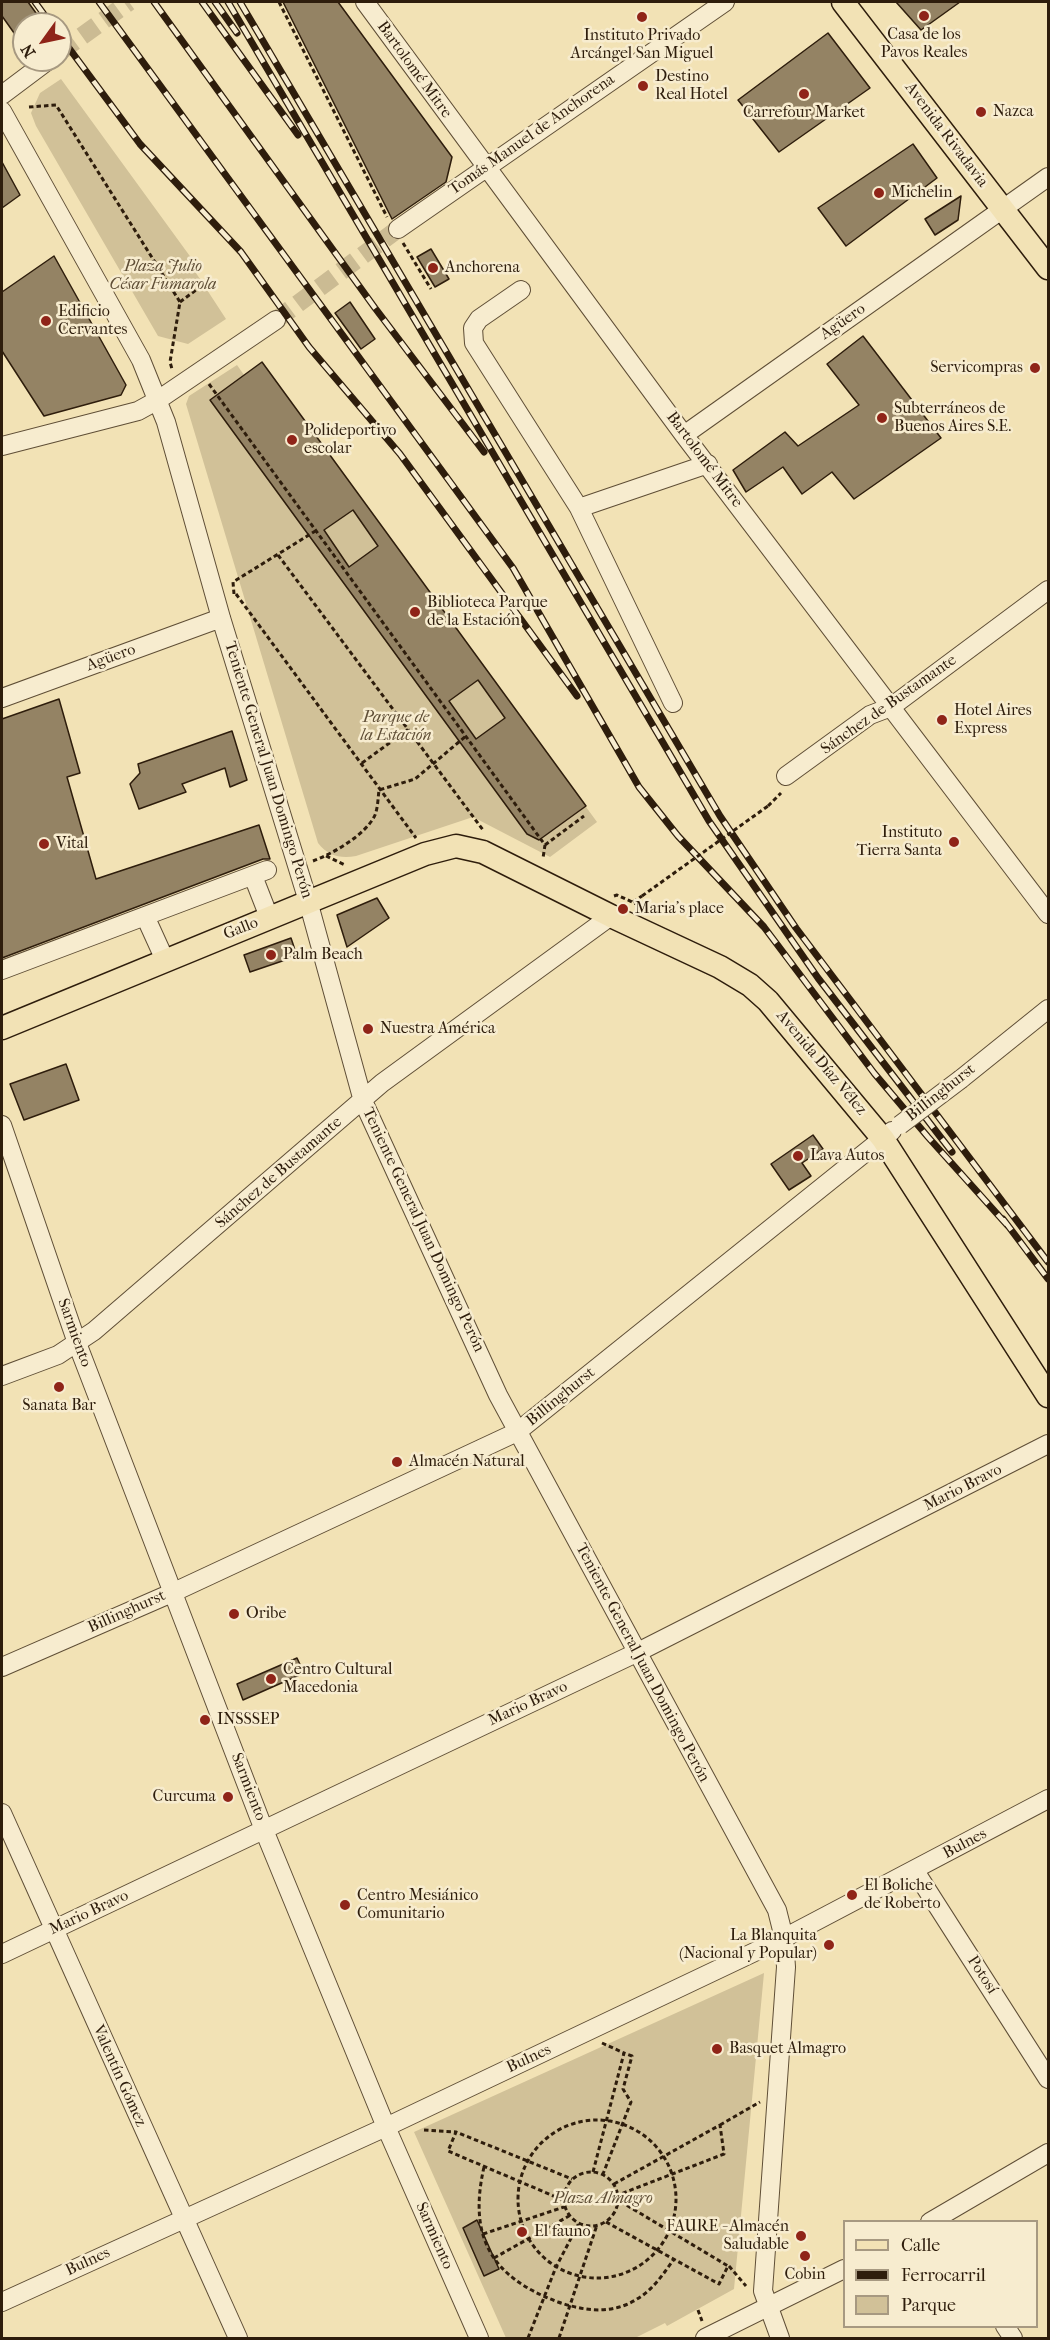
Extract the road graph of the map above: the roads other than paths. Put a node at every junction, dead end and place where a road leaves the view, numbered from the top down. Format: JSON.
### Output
{"nodes":[{"id":1,"x":365,"y":2,"type":"edge"},
{"id":2,"x":725,"y":2,"type":"edge"},
{"id":3,"x":843,"y":2,"type":"edge"},
{"id":4,"x":33,"y":72,"type":"edge"},
{"id":5,"x":2,"y":95,"type":"edge"},
{"id":6,"x":2,"y":111,"type":"edge"},
{"id":7,"x":486,"y":168,"type":"junction"},
{"id":8,"x":1048,"y":177,"type":"edge"},
{"id":9,"x":1003,"y":209,"type":"junction"},
{"id":10,"x":396,"y":229,"type":"tunnel mouth"},
{"id":11,"x":1048,"y":268,"type":"edge"},
{"id":12,"x":521,"y":290,"type":"dead end"},
{"id":13,"x":276,"y":320,"type":"tunnel mouth"},
{"id":14,"x":158,"y":400,"type":"junction"},
{"id":15,"x":684,"y":435,"type":"junction"},
{"id":16,"x":2,"y":446,"type":"edge"},
{"id":17,"x":708,"y":464,"type":"junction"},
{"id":18,"x":579,"y":508,"type":"junction"},
{"id":19,"x":1048,"y":590,"type":"edge"},
{"id":20,"x":221,"y":618,"type":"junction"},
{"id":21,"x":2,"y":698,"type":"edge"},
{"id":22,"x":673,"y":703,"type":"dead end"},
{"id":23,"x":891,"y":707,"type":"junction"},
{"id":24,"x":786,"y":776,"type":"dead end"},
{"id":25,"x":483,"y":841,"type":"joint"},
{"id":26,"x":308,"y":901,"type":"junction"},
{"id":27,"x":614,"y":906,"type":"junction"},
{"id":28,"x":1048,"y":915,"type":"edge"},
{"id":29,"x":145,"y":916,"type":"junction"},
{"id":30,"x":269,"y":917,"type":"junction"},
{"id":31,"x":165,"y":960,"type":"junction"},
{"id":32,"x":2,"y":970,"type":"edge"},
{"id":33,"x":1048,"y":1009,"type":"edge"},
{"id":34,"x":2,"y":1028,"type":"edge"},
{"id":35,"x":363,"y":1101,"type":"junction"},
{"id":36,"x":2,"y":1125,"type":"edge"},
{"id":37,"x":891,"y":1132,"type":"junction"},
{"id":38,"x":77,"y":1343,"type":"junction"},
{"id":39,"x":2,"y":1376,"type":"edge"},
{"id":40,"x":1048,"y":1396,"type":"edge"},
{"id":41,"x":517,"y":1432,"type":"junction"},
{"id":42,"x":1048,"y":1444,"type":"edge"},
{"id":43,"x":174,"y":1592,"type":"junction"},
{"id":44,"x":636,"y":1653,"type":"junction"},
{"id":45,"x":2,"y":1667,"type":"edge"},
{"id":46,"x":1048,"y":1799,"type":"edge"},
{"id":47,"x":2,"y":1813,"type":"edge"},
{"id":48,"x":264,"y":1830,"type":"junction"},
{"id":49,"x":915,"y":1871,"type":"junction"},
{"id":50,"x":54,"y":1929,"type":"junction"},
{"id":51,"x":784,"y":1938,"type":"junction"},
{"id":52,"x":2,"y":1954,"type":"edge"},
{"id":53,"x":1048,"y":2079,"type":"edge"},
{"id":54,"x":386,"y":2127,"type":"junction"},
{"id":55,"x":1048,"y":2153,"type":"edge"},
{"id":56,"x":182,"y":2218,"type":"junction"},
{"id":57,"x":935,"y":2220,"type":"edge"},
{"id":58,"x":843,"y":2270,"type":"edge"},
{"id":59,"x":2,"y":2302,"type":"edge"},
{"id":60,"x":767,"y":2309,"type":"junction"},
{"id":61,"x":238,"y":2338,"type":"edge"},
{"id":62,"x":479,"y":2338,"type":"edge"},
{"id":63,"x":705,"y":2338,"type":"edge"},
{"id":64,"x":780,"y":2338,"type":"edge"}],
"edges":[{"from":1,"to":7,"type":"street","name":"Bartolomé Mitre"},
{"from":2,"to":7,"type":"street","name":"Tomás Manuel de Anchorena"},
{"from":3,"to":9,"type":"main road","name":"Avenida Rivadavia"},
{"from":4,"to":5,"type":"street"},
{"from":6,"to":14,"type":"street","name":"Teniente General Juan Domingo Perón"},
{"from":7,"to":10,"type":"street","name":"Tomás Manuel de Anchorena"},
{"from":7,"to":15,"type":"street","name":"Bartolomé Mitre"},
{"from":8,"to":9,"type":"street","name":"Agüero"},
{"from":9,"to":11,"type":"main road","name":"Avenida Rivadavia"},
{"from":9,"to":15,"type":"street","name":"Agüero"},
{"from":12,"to":18,"type":"street"},
{"from":13,"to":14,"type":"street"},
{"from":14,"to":16,"type":"street"},
{"from":14,"to":20,"type":"street","name":"Teniente General Juan Domingo Perón"},
{"from":15,"to":17,"type":"street","name":"Bartolomé Mitre"},
{"from":17,"to":18,"type":"street"},
{"from":17,"to":23,"type":"street","name":"Bartolomé Mitre"},
{"from":18,"to":22,"type":"street"},
{"from":19,"to":23,"type":"street","name":"Sánchez de Bustamante"},
{"from":20,"to":21,"type":"street","name":"Agüero"},
{"from":20,"to":26,"type":"street","name":"Teniente General Juan Domingo Perón"},
{"from":23,"to":24,"type":"street","name":"Sánchez de Bustamante"},
{"from":23,"to":28,"type":"street","name":"Bartolomé Mitre"},
{"from":25,"to":26,"type":"main road","name":"Gallo"},
{"from":25,"to":27,"type":"main road","name":"Avenida Díaz Vélez"},
{"from":26,"to":30,"type":"main road","name":"Gallo"},
{"from":26,"to":35,"type":"street","name":"Teniente General Juan Domingo Perón"},
{"from":27,"to":35,"type":"street","name":"Sánchez de Bustamante"},
{"from":27,"to":37,"type":"main road","name":"Avenida Díaz Vélez"},
{"from":29,"to":30,"type":"street"},
{"from":29,"to":31,"type":"street"},
{"from":29,"to":32,"type":"street"},
{"from":30,"to":31,"type":"main road","name":"Gallo"},
{"from":31,"to":34,"type":"main road","name":"Gallo"},
{"from":33,"to":37,"type":"street","name":"Billinghurst","bridge":true},
{"from":35,"to":38,"type":"street","name":"Sánchez de Bustamante"},
{"from":35,"to":41,"type":"street","name":"Teniente General Juan Domingo Perón"},
{"from":36,"to":38,"type":"street","name":"Sarmiento"},
{"from":37,"to":40,"type":"main road","name":"Avenida Díaz Vélez"},
{"from":37,"to":41,"type":"street","name":"Billinghurst"},
{"from":38,"to":39,"type":"street","name":"Sánchez de Bustamante"},
{"from":38,"to":43,"type":"street","name":"Sarmiento"},
{"from":41,"to":43,"type":"street","name":"Billinghurst"},
{"from":41,"to":44,"type":"street","name":"Teniente General Juan Domingo Perón"},
{"from":42,"to":44,"type":"street","name":"Mario Bravo"},
{"from":43,"to":45,"type":"street","name":"Billinghurst"},
{"from":43,"to":48,"type":"street","name":"Sarmiento"},
{"from":44,"to":48,"type":"street","name":"Mario Bravo"},
{"from":44,"to":51,"type":"street","name":"Teniente General Juan Domingo Perón"},
{"from":46,"to":49,"type":"street","name":"Bulnes"},
{"from":47,"to":50,"type":"street","name":"Valentín Gómez"},
{"from":48,"to":50,"type":"street","name":"Mario Bravo"},
{"from":48,"to":54,"type":"street","name":"Sarmiento"},
{"from":49,"to":51,"type":"street","name":"Bulnes"},
{"from":49,"to":53,"type":"street","name":"Potosí"},
{"from":50,"to":52,"type":"street","name":"Mario Bravo"},
{"from":50,"to":56,"type":"street","name":"Valentín Gómez"},
{"from":51,"to":54,"type":"street","name":"Bulnes"},
{"from":51,"to":60,"type":"street","name":"Teniente General Juan Domingo Perón"},
{"from":54,"to":56,"type":"street","name":"Bulnes"},
{"from":54,"to":62,"type":"street","name":"Sarmiento"},
{"from":55,"to":57,"type":"street"},
{"from":56,"to":59,"type":"street","name":"Bulnes"},
{"from":56,"to":61,"type":"street","name":"Valentín Gómez"},
{"from":58,"to":60,"type":"street"},
{"from":60,"to":63,"type":"street"},
{"from":60,"to":64,"type":"street","name":"Teniente General Juan Domingo Perón"}]}
